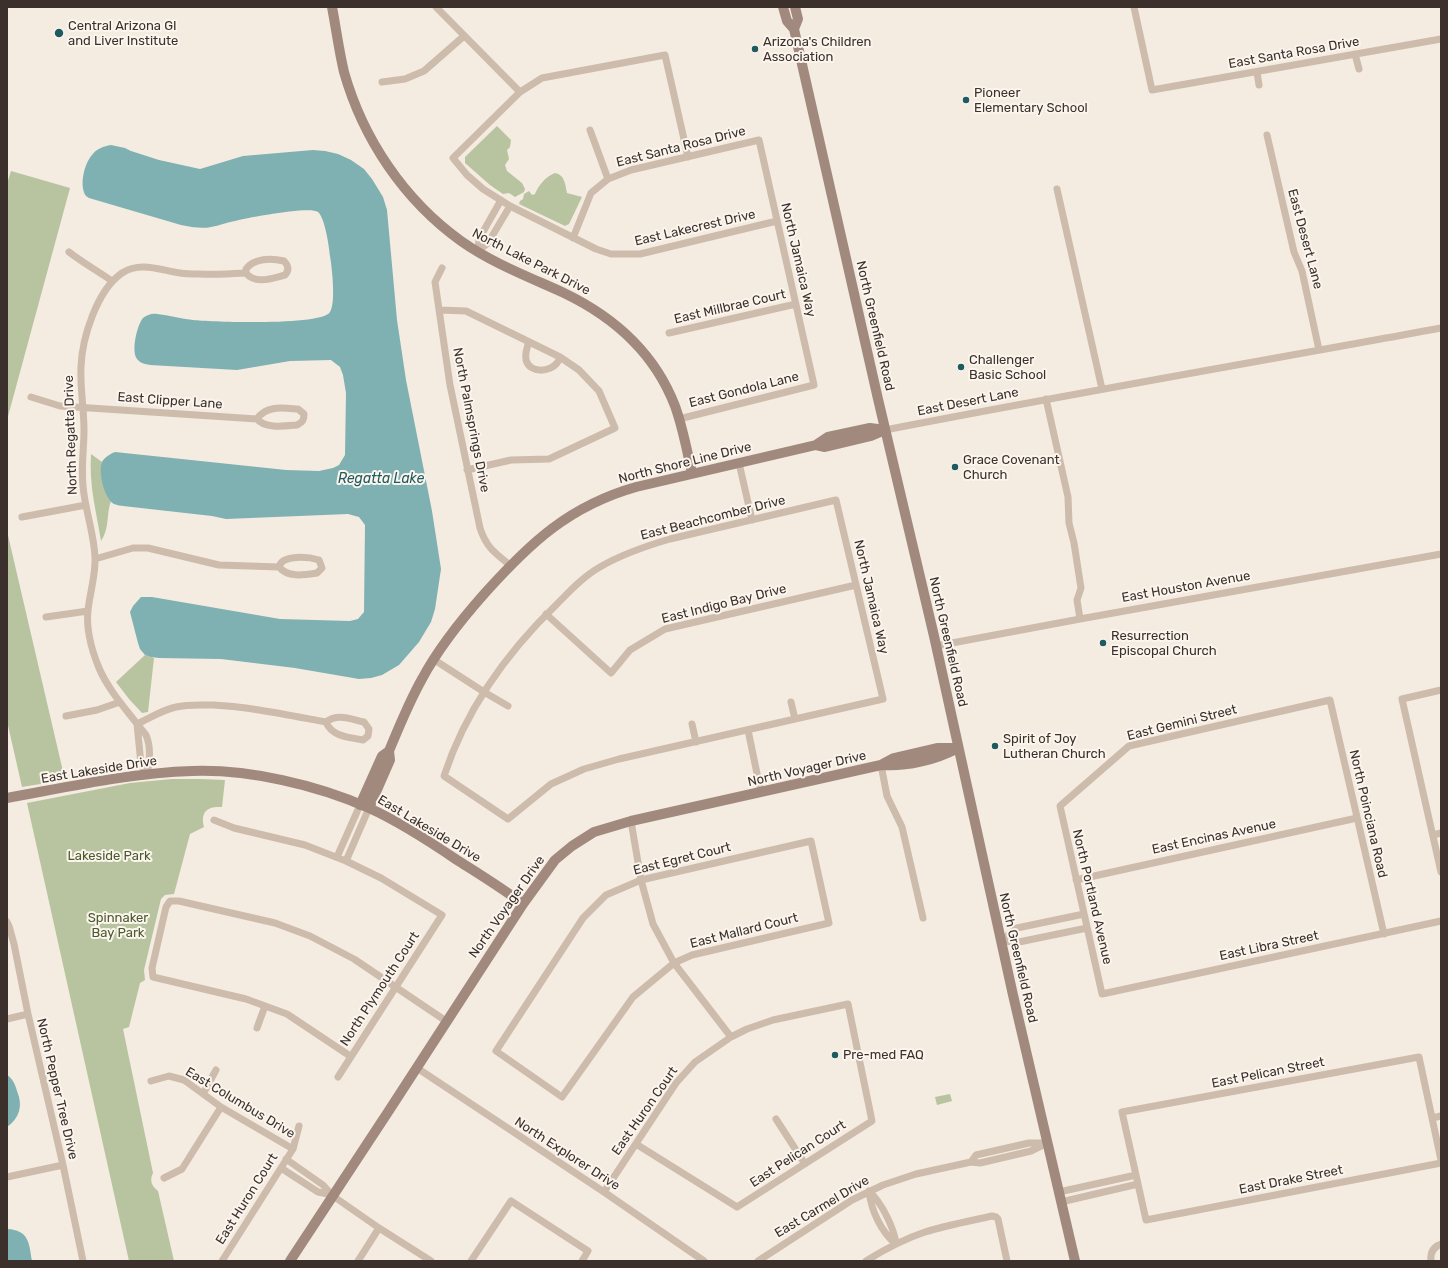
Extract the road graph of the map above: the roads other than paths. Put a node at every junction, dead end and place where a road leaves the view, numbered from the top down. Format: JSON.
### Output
{"nodes":[{"id":1,"x":332,"y":7,"type":"edge"},
{"id":2,"x":436,"y":7,"type":"edge"},
{"id":3,"x":783,"y":7,"type":"edge"},
{"id":4,"x":795,"y":7,"type":"edge"},
{"id":5,"x":1134,"y":7,"type":"edge"},
{"id":6,"x":794,"y":29,"type":"junction"},
{"id":7,"x":464,"y":36,"type":"junction"},
{"id":8,"x":1441,"y":39,"type":"edge"},
{"id":9,"x":1355,"y":54,"type":"junction"},
{"id":10,"x":1358,"y":69,"type":"dead end"},
{"id":11,"x":1257,"y":72,"type":"junction"},
{"id":12,"x":382,"y":82,"type":"dead end"},
{"id":13,"x":1259,"y":86,"type":"dead end"},
{"id":14,"x":520,"y":92,"type":"junction"},
{"id":15,"x":590,"y":130,"type":"dead end"},
{"id":16,"x":1268,"y":135,"type":"dead end"},
{"id":17,"x":759,"y":140,"type":"joint"},
{"id":18,"x":688,"y":157,"type":"junction"},
{"id":19,"x":608,"y":179,"type":"junction"},
{"id":20,"x":1057,"y":189,"type":"dead end"},
{"id":21,"x":502,"y":200,"type":"junction"},
{"id":22,"x":510,"y":206,"type":"junction"},
{"id":23,"x":777,"y":221,"type":"junction"},
{"id":24,"x":573,"y":238,"type":"junction"},
{"id":25,"x":478,"y":251,"type":"junction"},
{"id":26,"x":69,"y":252,"type":"dead end"},
{"id":27,"x":442,"y":268,"type":"dead end"},
{"id":28,"x":246,"y":273,"type":"junction"},
{"id":29,"x":112,"y":281,"type":"junction"},
{"id":30,"x":796,"y":304,"type":"junction"},
{"id":31,"x":439,"y":310,"type":"junction"},
{"id":32,"x":1441,"y":328,"type":"edge"},
{"id":33,"x":669,"y":333,"type":"dead end"},
{"id":34,"x":529,"y":342,"type":"junction"},
{"id":35,"x":1319,"y":350,"type":"junction"},
{"id":36,"x":560,"y":357,"type":"junction"},
{"id":37,"x":814,"y":385,"type":"joint"},
{"id":38,"x":1102,"y":389,"type":"junction"},
{"id":39,"x":31,"y":397,"type":"dead end"},
{"id":40,"x":1046,"y":399,"type":"junction"},
{"id":41,"x":82,"y":406,"type":"junction"},
{"id":42,"x":257,"y":419,"type":"junction"},
{"id":43,"x":679,"y":419,"type":"junction"},
{"id":44,"x":885,"y":430,"type":"junction"},
{"id":45,"x":739,"y":462,"type":"junction"},
{"id":46,"x":467,"y":470,"type":"junction"},
{"id":47,"x":692,"y":473,"type":"junction"},
{"id":48,"x":836,"y":500,"type":"joint"},
{"id":49,"x":86,"y":505,"type":"junction"},
{"id":50,"x":22,"y":516,"type":"dead end"},
{"id":51,"x":752,"y":520,"type":"junction"},
{"id":52,"x":1441,"y":554,"type":"edge"},
{"id":53,"x":95,"y":559,"type":"junction"},
{"id":54,"x":510,"y":565,"type":"junction"},
{"id":55,"x":279,"y":567,"type":"junction"},
{"id":56,"x":856,"y":585,"type":"junction"},
{"id":57,"x":88,"y":611,"type":"junction"},
{"id":58,"x":546,"y":614,"type":"junction"},
{"id":59,"x":46,"y":617,"type":"dead end"},
{"id":60,"x":1080,"y":619,"type":"junction"},
{"id":61,"x":936,"y":646,"type":"junction"},
{"id":62,"x":433,"y":660,"type":"junction"},
{"id":63,"x":1441,"y":690,"type":"edge"},
{"id":64,"x":484,"y":692,"type":"junction"},
{"id":65,"x":1330,"y":700,"type":"joint"},
{"id":66,"x":120,"y":702,"type":"junction"},
{"id":67,"x":791,"y":702,"type":"dead end"},
{"id":68,"x":508,"y":706,"type":"dead end"},
{"id":69,"x":66,"y":716,"type":"dead end"},
{"id":70,"x":795,"y":719,"type":"junction"},
{"id":71,"x":326,"y":722,"type":"junction"},
{"id":72,"x":137,"y":724,"type":"junction"},
{"id":73,"x":692,"y":724,"type":"dead end"},
{"id":74,"x":748,"y":730,"type":"junction"},
{"id":75,"x":696,"y":742,"type":"junction"},
{"id":76,"x":958,"y":748,"type":"junction"},
{"id":77,"x":881,"y":765,"type":"junction"},
{"id":78,"x":147,"y":774,"type":"junction"},
{"id":79,"x":761,"y":792,"type":"junction"},
{"id":80,"x":7,"y":798,"type":"edge"},
{"id":81,"x":365,"y":806,"type":"junction"},
{"id":82,"x":1060,"y":806,"type":"joint"},
{"id":83,"x":1357,"y":818,"type":"junction"},
{"id":84,"x":214,"y":820,"type":"dead end"},
{"id":85,"x":631,"y":821,"type":"junction"},
{"id":86,"x":1441,"y":833,"type":"edge"},
{"id":87,"x":1433,"y":835,"type":"junction"},
{"id":88,"x":337,"y":857,"type":"junction"},
{"id":89,"x":346,"y":861,"type":"junction"},
{"id":90,"x":1441,"y":872,"type":"edge"},
{"id":91,"x":642,"y":880,"type":"junction"},
{"id":92,"x":1076,"y":880,"type":"junction"},
{"id":93,"x":523,"y":904,"type":"junction"},
{"id":94,"x":1084,"y":914,"type":"junction"},
{"id":95,"x":923,"y":918,"type":"dead end"},
{"id":96,"x":1441,"y":921,"type":"edge"},
{"id":97,"x":7,"y":922,"type":"edge"},
{"id":98,"x":829,"y":923,"type":"joint"},
{"id":99,"x":1087,"y":928,"type":"junction"},
{"id":100,"x":1384,"y":934,"type":"junction"},
{"id":101,"x":1001,"y":941,"type":"junction"},
{"id":102,"x":674,"y":963,"type":"junction"},
{"id":103,"x":396,"y":988,"type":"junction"},
{"id":104,"x":1102,"y":994,"type":"joint"},
{"id":105,"x":264,"y":1006,"type":"junction"},
{"id":106,"x":28,"y":1014,"type":"junction"},
{"id":107,"x":7,"y":1019,"type":"edge"},
{"id":108,"x":446,"y":1021,"type":"junction"},
{"id":109,"x":256,"y":1028,"type":"dead end"},
{"id":110,"x":731,"y":1037,"type":"junction"},
{"id":111,"x":350,"y":1056,"type":"junction"},
{"id":112,"x":417,"y":1068,"type":"junction"},
{"id":113,"x":216,"y":1070,"type":"dead end"},
{"id":114,"x":338,"y":1077,"type":"dead end"},
{"id":115,"x":151,"y":1081,"type":"dead end"},
{"id":116,"x":203,"y":1094,"type":"junction"},
{"id":117,"x":562,"y":1097,"type":"joint"},
{"id":118,"x":221,"y":1107,"type":"junction"},
{"id":119,"x":1441,"y":1116,"type":"edge"},
{"id":120,"x":1432,"y":1118,"type":"junction"},
{"id":121,"x":776,"y":1119,"type":"dead end"},
{"id":122,"x":872,"y":1120,"type":"joint"},
{"id":123,"x":299,"y":1126,"type":"dead end"},
{"id":124,"x":1047,"y":1143,"type":"junction"},
{"id":125,"x":636,"y":1144,"type":"junction"},
{"id":126,"x":293,"y":1149,"type":"junction"},
{"id":127,"x":286,"y":1159,"type":"junction"},
{"id":128,"x":1441,"y":1160,"type":"edge"},
{"id":129,"x":805,"y":1164,"type":"junction"},
{"id":130,"x":1441,"y":1164,"type":"edge"},
{"id":131,"x":63,"y":1165,"type":"junction"},
{"id":132,"x":281,"y":1168,"type":"junction"},
{"id":133,"x":1136,"y":1175,"type":"junction"},
{"id":134,"x":7,"y":1177,"type":"edge"},
{"id":135,"x":164,"y":1178,"type":"dead end"},
{"id":136,"x":1138,"y":1184,"type":"junction"},
{"id":137,"x":869,"y":1191,"type":"junction"},
{"id":138,"x":604,"y":1192,"type":"junction"},
{"id":139,"x":333,"y":1196,"type":"junction"},
{"id":140,"x":1060,"y":1197,"type":"junction"},
{"id":141,"x":379,"y":1228,"type":"junction"},
{"id":142,"x":896,"y":1244,"type":"junction"},
{"id":143,"x":1441,"y":1244,"type":"edge"},
{"id":144,"x":83,"y":1261,"type":"edge"},
{"id":145,"x":222,"y":1261,"type":"edge"},
{"id":146,"x":290,"y":1261,"type":"edge"},
{"id":147,"x":358,"y":1261,"type":"edge"},
{"id":148,"x":431,"y":1261,"type":"edge"},
{"id":149,"x":471,"y":1261,"type":"edge"},
{"id":150,"x":582,"y":1261,"type":"edge"},
{"id":151,"x":704,"y":1261,"type":"edge"},
{"id":152,"x":758,"y":1261,"type":"edge"},
{"id":153,"x":866,"y":1261,"type":"edge"},
{"id":154,"x":1007,"y":1261,"type":"edge"},
{"id":155,"x":1075,"y":1261,"type":"edge"},
{"id":156,"x":1431,"y":1261,"type":"edge"}],
"edges":[{"from":1,"to":25,"type":"street","name":"North Lake Park Drive"},
{"from":2,"to":7,"type":"street"},
{"from":3,"to":6,"type":"street","name":"North Greenfield Road"},
{"from":4,"to":6,"type":"street","name":"North Greenfield Road"},
{"from":5,"to":11,"type":"street","name":"East Santa Rosa Drive"},
{"from":6,"to":44,"type":"street","name":"North Greenfield Road"},
{"from":7,"to":12,"type":"street"},
{"from":7,"to":14,"type":"street"},
{"from":8,"to":9,"type":"street","name":"East Santa Rosa Drive"},
{"from":9,"to":10,"type":"street"},
{"from":9,"to":11,"type":"street","name":"East Santa Rosa Drive"},
{"from":11,"to":13,"type":"street"},
{"from":14,"to":18,"type":"street"},
{"from":14,"to":21,"type":"street","name":"East Lakecrest Drive"},
{"from":15,"to":19,"type":"street"},
{"from":16,"to":35,"type":"street","name":"East Desert Lane"},
{"from":17,"to":18,"type":"street","name":"East Santa Rosa Drive"},
{"from":17,"to":23,"type":"street","name":"North Jamaica Way"},
{"from":18,"to":19,"type":"street","name":"East Santa Rosa Drive"},
{"from":19,"to":24,"type":"street","name":"East Santa Rosa Drive"},
{"from":20,"to":38,"type":"street"},
{"from":21,"to":22,"type":"street","name":"East Lakecrest Drive"},
{"from":21,"to":25,"type":"street"},
{"from":22,"to":24,"type":"street","name":"East Lakecrest Drive"},
{"from":22,"to":25,"type":"street"},
{"from":23,"to":24,"type":"street","name":"East Lakecrest Drive"},
{"from":23,"to":30,"type":"street","name":"North Jamaica Way"},
{"from":25,"to":43,"type":"street","name":"North Lake Park Drive"},
{"from":26,"to":29,"type":"street"},
{"from":27,"to":31,"type":"street","name":"North Palmsprings Drive"},
{"from":28,"to":28,"type":"street"},
{"from":28,"to":29,"type":"street"},
{"from":29,"to":41,"type":"street","name":"North Regatta Drive"},
{"from":30,"to":33,"type":"street","name":"East Millbrae Court"},
{"from":30,"to":37,"type":"street","name":"North Jamaica Way"},
{"from":31,"to":34,"type":"street"},
{"from":31,"to":46,"type":"street","name":"North Palmsprings Drive"},
{"from":32,"to":35,"type":"street","name":"East Desert Lane"},
{"from":34,"to":36,"type":"street"},
{"from":34,"to":36,"type":"street"},
{"from":35,"to":38,"type":"street","name":"East Desert Lane"},
{"from":36,"to":46,"type":"street"},
{"from":37,"to":43,"type":"street","name":"East Gondola Lane"},
{"from":38,"to":40,"type":"street","name":"East Desert Lane"},
{"from":39,"to":41,"type":"street","name":"East Clipper Lane"},
{"from":40,"to":44,"type":"street","name":"East Desert Lane"},
{"from":40,"to":60,"type":"street"},
{"from":41,"to":42,"type":"street","name":"East Clipper Lane"},
{"from":41,"to":49,"type":"street","name":"North Regatta Drive"},
{"from":42,"to":42,"type":"street","name":"East Clipper Lane"},
{"from":43,"to":47,"type":"street","name":"North Lake Park Drive"},
{"from":44,"to":45,"type":"street","name":"North Shore Line Drive"},
{"from":44,"to":61,"type":"street","name":"North Greenfield Road"},
{"from":45,"to":47,"type":"street","name":"North Shore Line Drive"},
{"from":45,"to":51,"type":"street"},
{"from":46,"to":54,"type":"street","name":"North Palmsprings Drive"},
{"from":47,"to":54,"type":"street","name":"North Shore Line Drive"},
{"from":48,"to":51,"type":"street","name":"East Beachcomber Drive"},
{"from":48,"to":56,"type":"street","name":"North Jamaica Way"},
{"from":49,"to":50,"type":"street"},
{"from":49,"to":53,"type":"street","name":"North Regatta Drive"},
{"from":51,"to":58,"type":"street","name":"East Beachcomber Drive"},
{"from":52,"to":60,"type":"street","name":"East Houston Avenue"},
{"from":53,"to":55,"type":"street"},
{"from":53,"to":57,"type":"street","name":"North Regatta Drive"},
{"from":54,"to":62,"type":"street","name":"North Shore Line Drive"},
{"from":55,"to":55,"type":"street"},
{"from":56,"to":58,"type":"street","name":"East Indigo Bay Drive"},
{"from":56,"to":70,"type":"street","name":"North Jamaica Way"},
{"from":57,"to":59,"type":"street"},
{"from":57,"to":66,"type":"street","name":"North Regatta Drive"},
{"from":58,"to":64,"type":"street","name":"East Beachcomber Drive"},
{"from":60,"to":61,"type":"street","name":"East Houston Avenue"},
{"from":61,"to":76,"type":"street","name":"North Greenfield Road"},
{"from":62,"to":64,"type":"street"},
{"from":62,"to":81,"type":"street","name":"North Shore Line Drive"},
{"from":63,"to":87,"type":"street"},
{"from":64,"to":68,"type":"street"},
{"from":64,"to":75,"type":"street","name":"East Beachcomber Drive"},
{"from":65,"to":82,"type":"street","name":"East Gemini Street"},
{"from":65,"to":83,"type":"street","name":"North Poinciana Road"},
{"from":66,"to":69,"type":"street"},
{"from":66,"to":72,"type":"street","name":"North Regatta Drive"},
{"from":67,"to":70,"type":"street"},
{"from":70,"to":74,"type":"street"},
{"from":71,"to":71,"type":"street"},
{"from":71,"to":72,"type":"street"},
{"from":72,"to":78,"type":"street","name":"North Regatta Drive"},
{"from":73,"to":75,"type":"street"},
{"from":74,"to":75,"type":"street"},
{"from":74,"to":79,"type":"street"},
{"from":76,"to":77,"type":"street","name":"North Voyager Drive"},
{"from":76,"to":101,"type":"street","name":"North Greenfield Road"},
{"from":77,"to":79,"type":"street","name":"North Voyager Drive"},
{"from":77,"to":95,"type":"street"},
{"from":78,"to":80,"type":"street","name":"East Lakeside Drive"},
{"from":78,"to":81,"type":"street","name":"East Lakeside Drive"},
{"from":79,"to":85,"type":"street","name":"North Voyager Drive"},
{"from":81,"to":88,"type":"street"},
{"from":81,"to":89,"type":"street"},
{"from":81,"to":93,"type":"street","name":"East Lakeside Drive"},
{"from":82,"to":92,"type":"street","name":"North Portland Avenue"},
{"from":83,"to":92,"type":"street","name":"East Encinas Avenue"},
{"from":83,"to":100,"type":"street","name":"North Poinciana Road"},
{"from":84,"to":88,"type":"street"},
{"from":85,"to":91,"type":"street"},
{"from":85,"to":93,"type":"street","name":"North Voyager Drive"},
{"from":86,"to":87,"type":"street"},
{"from":87,"to":90,"type":"street"},
{"from":88,"to":89,"type":"street"},
{"from":89,"to":103,"type":"street","name":"North Plymouth Court"},
{"from":91,"to":98,"type":"street","name":"East Egret Court"},
{"from":91,"to":102,"type":"street"},
{"from":91,"to":117,"type":"street","name":"East Egret Court"},
{"from":92,"to":94,"type":"street","name":"North Portland Avenue"},
{"from":93,"to":108,"type":"street","name":"North Voyager Drive"},
{"from":94,"to":99,"type":"street","name":"North Portland Avenue"},
{"from":94,"to":101,"type":"street"},
{"from":96,"to":100,"type":"street","name":"East Libra Street"},
{"from":97,"to":106,"type":"street","name":"North Pepper Tree Drive"},
{"from":98,"to":102,"type":"street","name":"East Mallard Court"},
{"from":99,"to":101,"type":"street"},
{"from":99,"to":104,"type":"street","name":"North Portland Avenue"},
{"from":100,"to":104,"type":"street","name":"East Libra Street"},
{"from":101,"to":124,"type":"street","name":"North Greenfield Road"},
{"from":102,"to":110,"type":"street"},
{"from":102,"to":117,"type":"street","name":"East Mallard Court"},
{"from":103,"to":105,"type":"street"},
{"from":103,"to":108,"type":"street"},
{"from":103,"to":111,"type":"street","name":"North Plymouth Court"},
{"from":105,"to":109,"type":"street"},
{"from":105,"to":111,"type":"street"},
{"from":106,"to":107,"type":"street"},
{"from":106,"to":131,"type":"street","name":"North Pepper Tree Drive"},
{"from":108,"to":112,"type":"street","name":"North Voyager Drive"},
{"from":110,"to":122,"type":"street","name":"East Huron Court"},
{"from":110,"to":125,"type":"street","name":"East Huron Court"},
{"from":111,"to":114,"type":"street","name":"North Plymouth Court"},
{"from":112,"to":138,"type":"street","name":"North Explorer Drive"},
{"from":112,"to":139,"type":"street","name":"North Voyager Drive"},
{"from":113,"to":116,"type":"street"},
{"from":115,"to":116,"type":"street","name":"East Columbus Drive"},
{"from":116,"to":118,"type":"street","name":"East Columbus Drive"},
{"from":118,"to":126,"type":"street","name":"East Columbus Drive"},
{"from":118,"to":135,"type":"street"},
{"from":119,"to":120,"type":"street"},
{"from":120,"to":128,"type":"street"},
{"from":120,"to":133,"type":"street","name":"East Pelican Street"},
{"from":121,"to":129,"type":"street"},
{"from":122,"to":129,"type":"street","name":"East Pelican Court"},
{"from":123,"to":126,"type":"street","name":"East Huron Court"},
{"from":124,"to":137,"type":"street","name":"East Carmel Drive"},
{"from":124,"to":140,"type":"street","name":"North Greenfield Road"},
{"from":125,"to":129,"type":"street","name":"East Pelican Court"},
{"from":125,"to":138,"type":"street","name":"East Huron Court"},
{"from":126,"to":127,"type":"street","name":"East Huron Court"},
{"from":127,"to":132,"type":"street","name":"East Huron Court"},
{"from":127,"to":139,"type":"street","name":"East Columbus Drive"},
{"from":130,"to":136,"type":"street","name":"East Drake Street"},
{"from":131,"to":134,"type":"street"},
{"from":131,"to":144,"type":"street","name":"North Pepper Tree Drive"},
{"from":132,"to":139,"type":"street","name":"East Columbus Drive"},
{"from":132,"to":145,"type":"street","name":"East Huron Court"},
{"from":133,"to":136,"type":"street"},
{"from":133,"to":140,"type":"street"},
{"from":136,"to":140,"type":"street"},
{"from":137,"to":142,"type":"street"},
{"from":137,"to":152,"type":"street","name":"East Carmel Drive"},
{"from":138,"to":151,"type":"street","name":"North Explorer Drive"},
{"from":139,"to":141,"type":"street","name":"East Columbus Drive"},
{"from":139,"to":146,"type":"street","name":"North Voyager Drive"},
{"from":140,"to":155,"type":"street","name":"North Greenfield Road"},
{"from":141,"to":147,"type":"street"},
{"from":141,"to":148,"type":"street","name":"East Columbus Drive"},
{"from":142,"to":153,"type":"street"},
{"from":142,"to":154,"type":"street"},
{"from":143,"to":156,"type":"street"},
{"from":149,"to":150,"type":"street"}]}
